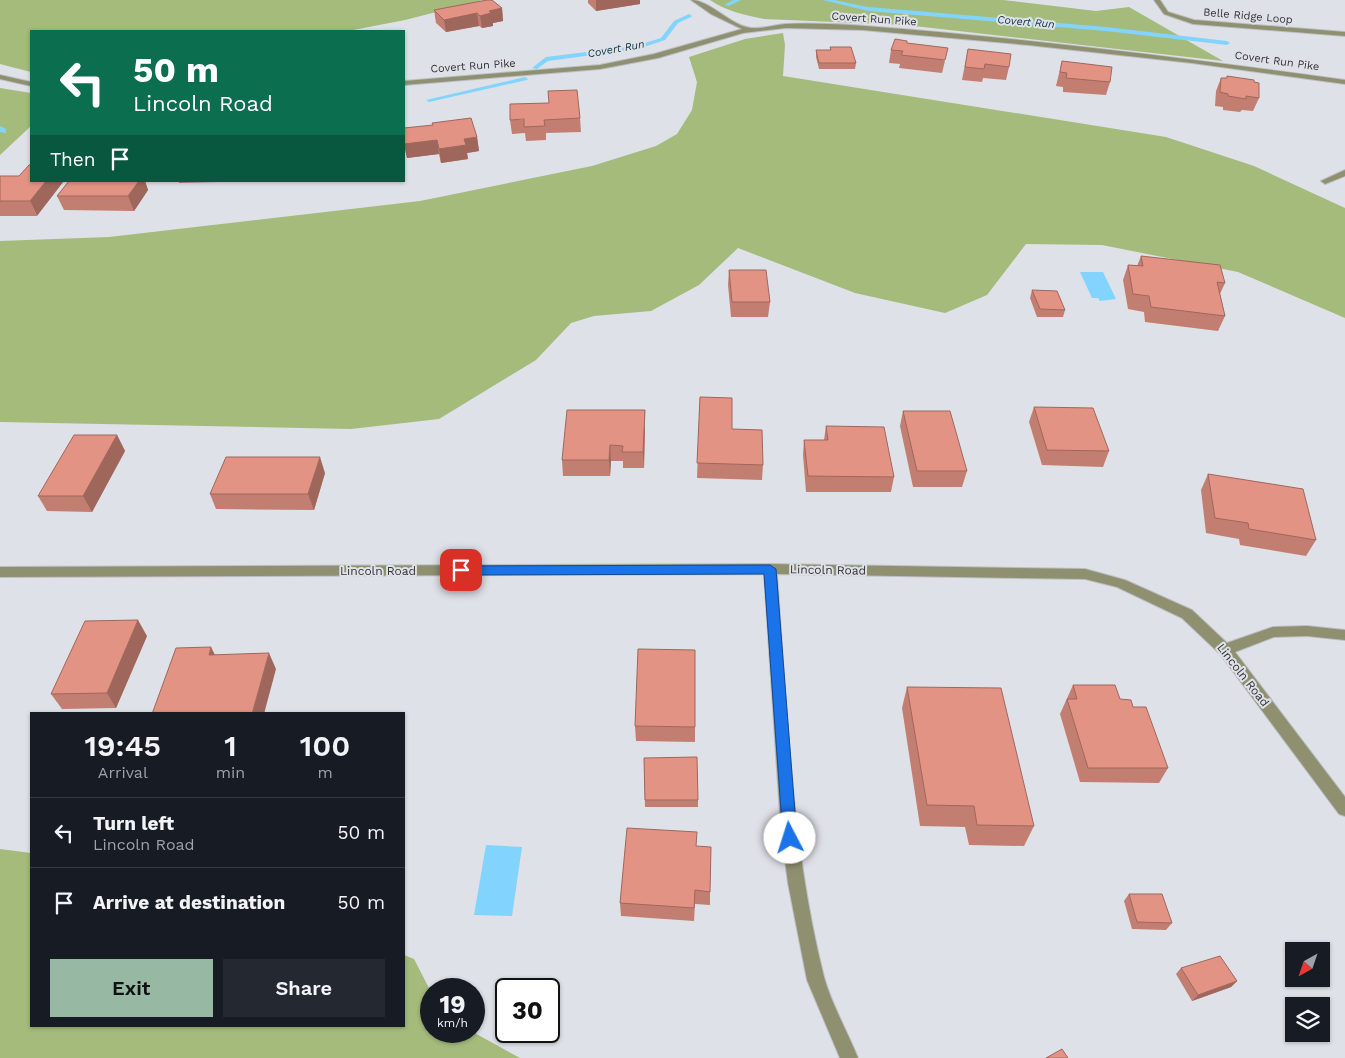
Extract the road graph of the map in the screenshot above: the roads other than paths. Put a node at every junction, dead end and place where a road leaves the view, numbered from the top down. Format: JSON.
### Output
{"nodes":[{"id":1,"x":694,"y":0,"type":"edge"},
{"id":2,"x":1157,"y":0,"type":"edge"},
{"id":3,"x":749,"y":30,"type":"junction"},
{"id":4,"x":1345,"y":34,"type":"edge"},
{"id":5,"x":0,"y":77,"type":"edge"},
{"id":6,"x":1345,"y":82,"type":"edge"},
{"id":7,"x":405,"y":83,"type":"edge"},
{"id":8,"x":30,"y":84,"type":"edge"},
{"id":9,"x":1345,"y":173,"type":"edge"},
{"id":10,"x":1326,"y":181,"type":"dead end"},
{"id":11,"x":770,"y":569,"type":"junction"},
{"id":12,"x":0,"y":572,"type":"edge"},
{"id":13,"x":1345,"y":635,"type":"edge"},
{"id":14,"x":1225,"y":650,"type":"junction"},
{"id":15,"x":1345,"y":809,"type":"edge"},
{"id":16,"x":849,"y":1058,"type":"edge"}],
"edges":[{"from":1,"to":3,"type":"street"},
{"from":2,"to":4,"type":"street","name":"Belle Ridge Loop"},
{"from":3,"to":6,"type":"street","name":"Covert Run Pike"},
{"from":3,"to":7,"type":"street","name":"Covert Run Pike"},
{"from":5,"to":8,"type":"street"},
{"from":9,"to":10,"type":"street"},
{"from":11,"to":12,"type":"street","name":"Lincoln Road"},
{"from":11,"to":14,"type":"street","name":"Lincoln Road"},
{"from":11,"to":16,"type":"street"},
{"from":13,"to":14,"type":"street"},
{"from":14,"to":15,"type":"street","name":"Lincoln Road"}]}
